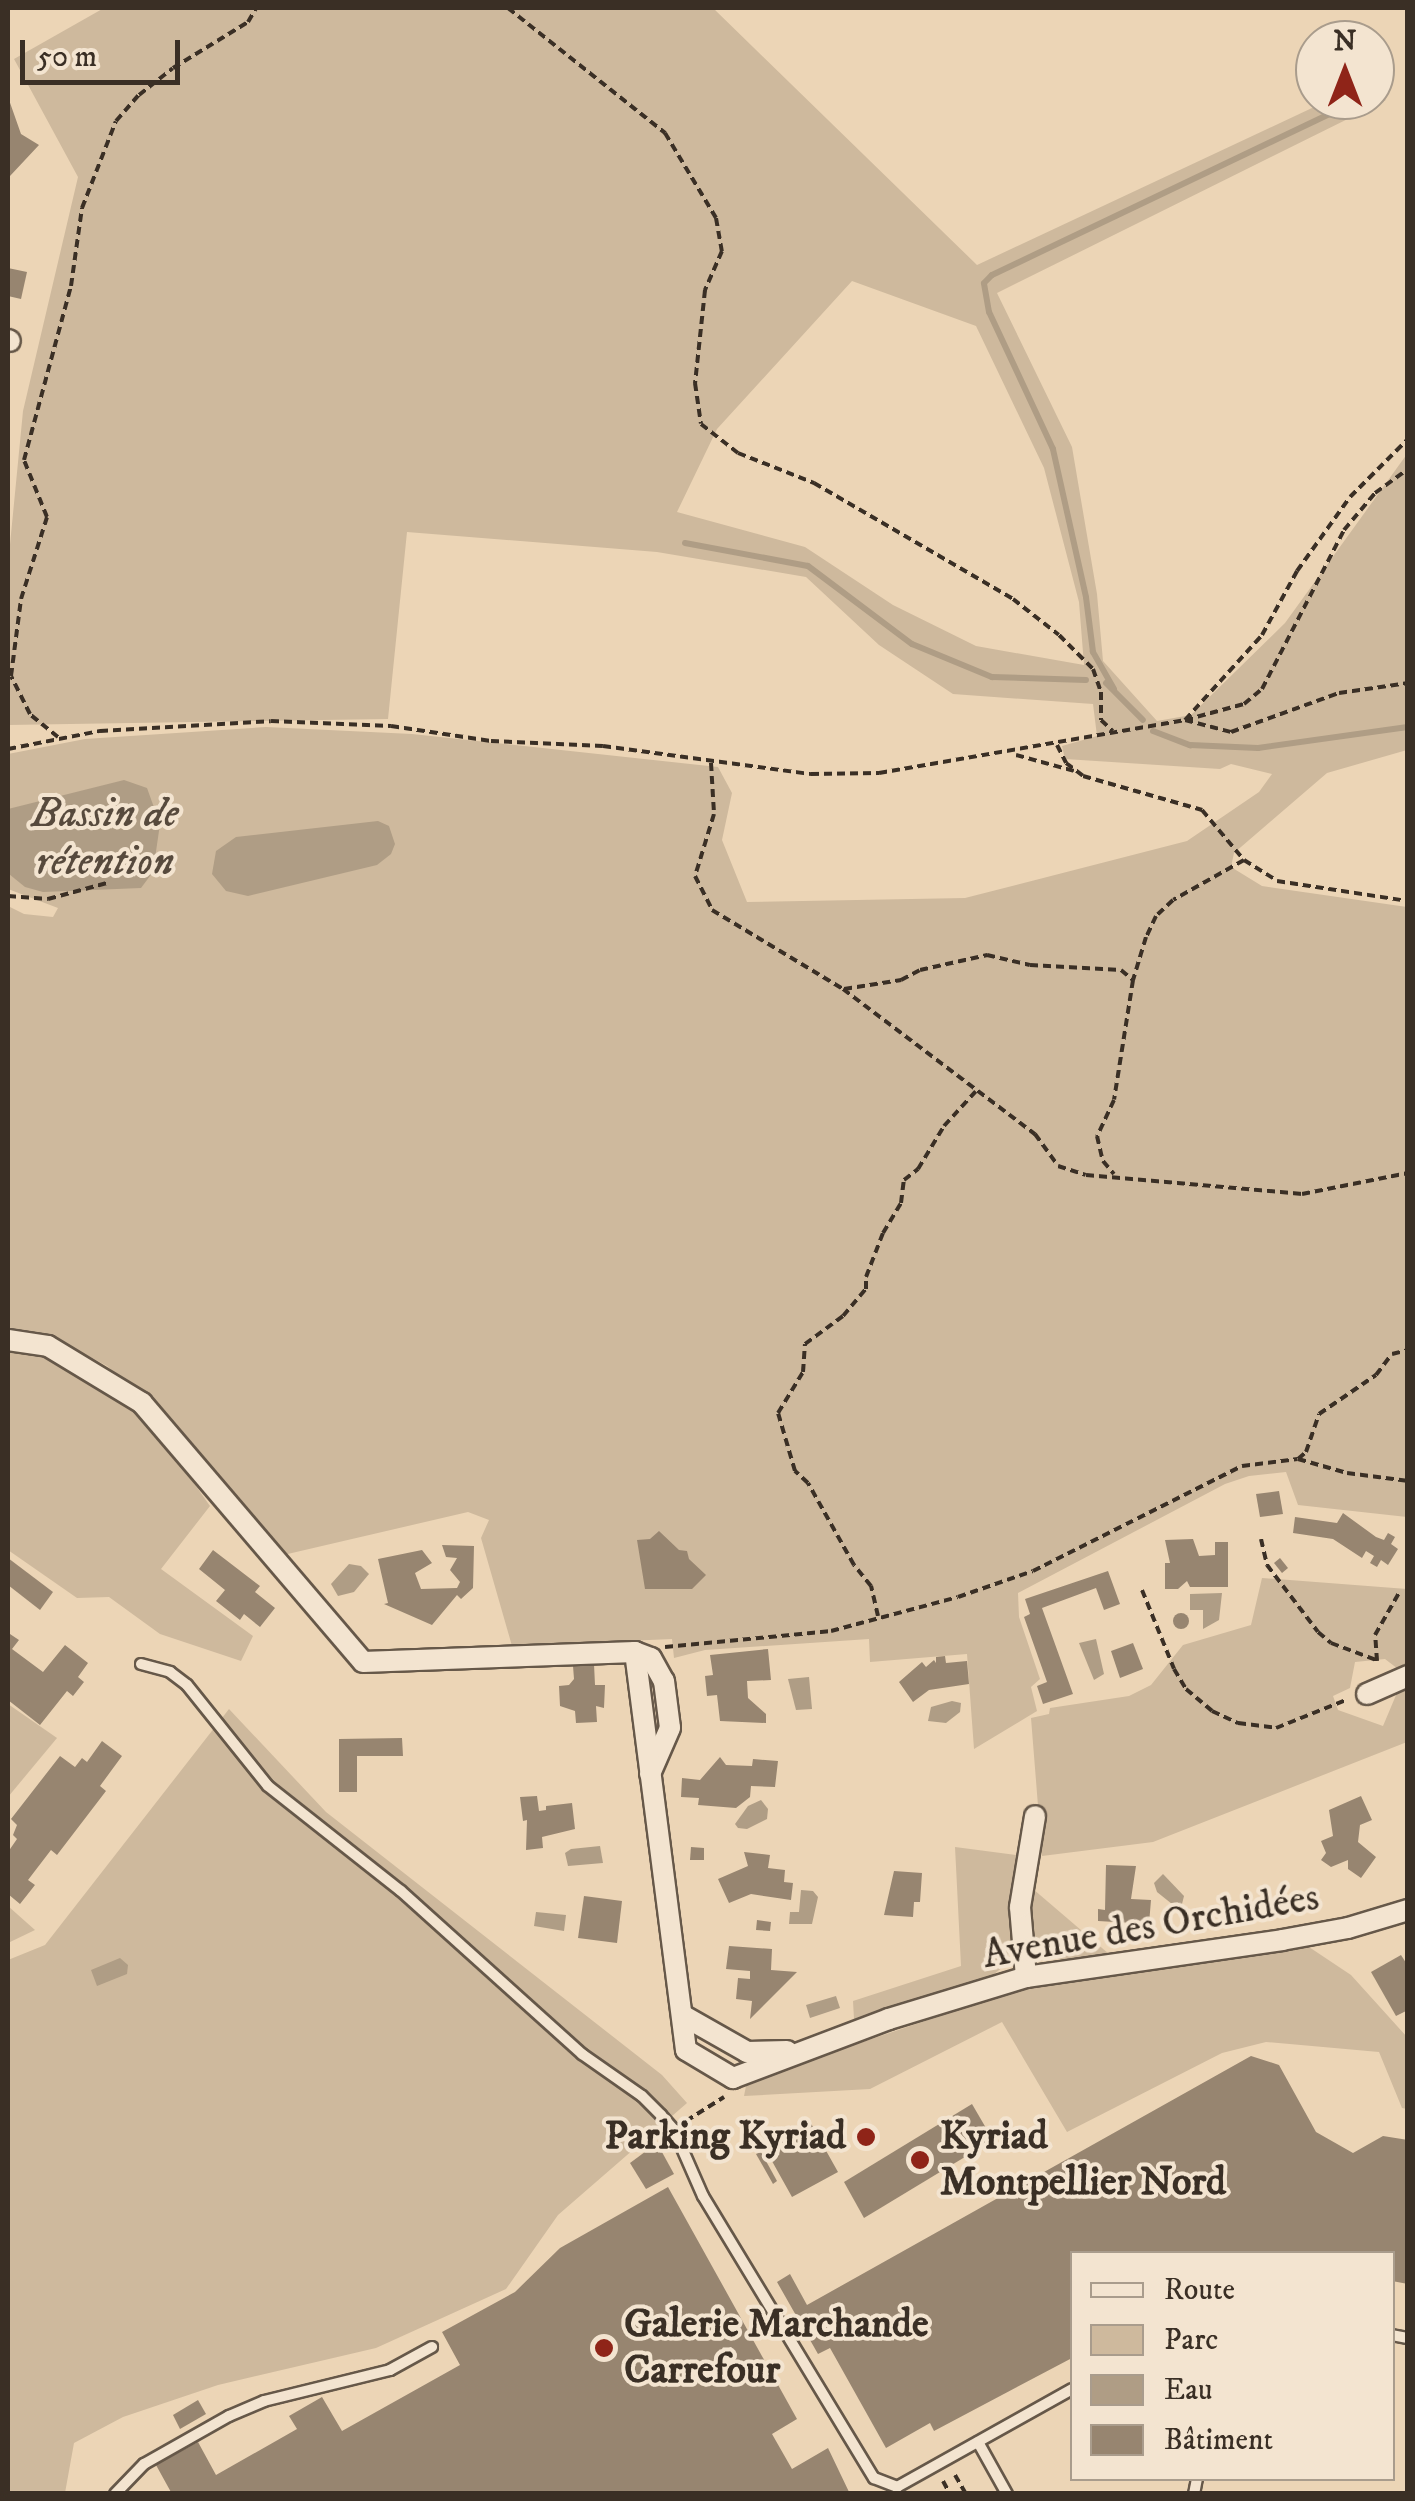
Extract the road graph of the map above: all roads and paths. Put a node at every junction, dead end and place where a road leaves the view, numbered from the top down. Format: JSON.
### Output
{"nodes":[{"id":1,"x":256,"y":8,"type":"edge"},
{"id":2,"x":508,"y":8,"type":"edge"},
{"id":3,"x":1408,"y":439,"type":"edge"},
{"id":4,"x":1408,"y":469,"type":"edge"},
{"id":5,"x":1408,"y":683,"type":"edge"},
{"id":6,"x":1185,"y":720,"type":"junction"},
{"id":7,"x":1113,"y":731,"type":"junction"},
{"id":8,"x":58,"y":737,"type":"junction"},
{"id":9,"x":1057,"y":745,"type":"junction"},
{"id":10,"x":8,"y":748,"type":"edge"},
{"id":11,"x":1012,"y":753,"type":"junction"},
{"id":12,"x":711,"y":763,"type":"junction"},
{"id":13,"x":1074,"y":771,"type":"junction"},
{"id":14,"x":1244,"y":860,"type":"junction"},
{"id":15,"x":107,"y":883,"type":"dead end"},
{"id":16,"x":8,"y":896,"type":"edge"},
{"id":17,"x":1408,"y":900,"type":"edge"},
{"id":18,"x":1132,"y":980,"type":"junction"},
{"id":19,"x":843,"y":989,"type":"junction"},
{"id":20,"x":976,"y":1091,"type":"junction"},
{"id":21,"x":1408,"y":1173,"type":"edge"},
{"id":22,"x":1114,"y":1174,"type":"junction"},
{"id":23,"x":8,"y":1340,"type":"edge"},
{"id":24,"x":1408,"y":1350,"type":"edge"},
{"id":25,"x":1298,"y":1459,"type":"junction"},
{"id":26,"x":1408,"y":1481,"type":"edge"},
{"id":27,"x":1261,"y":1539,"type":"dead end"},
{"id":28,"x":1142,"y":1590,"type":"dead end"},
{"id":29,"x":1399,"y":1594,"type":"dead end"},
{"id":30,"x":879,"y":1618,"type":"junction"},
{"id":31,"x":635,"y":1652,"type":"junction"},
{"id":32,"x":1376,"y":1660,"type":"junction"},
{"id":33,"x":141,"y":1664,"type":"dead end"},
{"id":34,"x":1406,"y":1677,"type":"edge"},
{"id":35,"x":1368,"y":1694,"type":"joint"},
{"id":36,"x":1034,"y":1816,"type":"dead end"},
{"id":37,"x":1408,"y":1910,"type":"edge"},
{"id":38,"x":1026,"y":1977,"type":"junction"},
{"id":39,"x":682,"y":2015,"type":"junction"},
{"id":40,"x":813,"y":2046,"type":"junction"},
{"id":41,"x":740,"y":2079,"type":"junction"},
{"id":42,"x":674,"y":2130,"type":"junction"},
{"id":43,"x":432,"y":2347,"type":"dead end"},
{"id":44,"x":1070,"y":2391,"type":"edge"},
{"id":45,"x":978,"y":2442,"type":"junction"},
{"id":46,"x":955,"y":2475,"type":"dead end"},
{"id":47,"x":943,"y":2481,"type":"dead end"},
{"id":48,"x":115,"y":2494,"type":"edge"},
{"id":49,"x":950,"y":2494,"type":"edge"},
{"id":50,"x":966,"y":2494,"type":"edge"},
{"id":51,"x":1007,"y":2494,"type":"edge"}],
"edges":[{"from":1,"to":8,"type":"path"},
{"from":2,"to":7,"type":"path"},
{"from":3,"to":6,"type":"path"},
{"from":4,"to":6,"type":"path"},
{"from":5,"to":6,"type":"path"},
{"from":6,"to":7,"type":"path"},
{"from":7,"to":9,"type":"path"},
{"from":8,"to":10,"type":"path"},
{"from":8,"to":12,"type":"path"},
{"from":9,"to":11,"type":"path"},
{"from":9,"to":13,"type":"path"},
{"from":11,"to":12,"type":"path"},
{"from":11,"to":13,"type":"path"},
{"from":12,"to":19,"type":"path"},
{"from":13,"to":14,"type":"path"},
{"from":14,"to":17,"type":"path"},
{"from":14,"to":18,"type":"path"},
{"from":15,"to":16,"type":"path"},
{"from":18,"to":19,"type":"path"},
{"from":18,"to":22,"type":"path"},
{"from":19,"to":20,"type":"path"},
{"from":20,"to":22,"type":"path"},
{"from":20,"to":30,"type":"path"},
{"from":21,"to":22,"type":"path"},
{"from":23,"to":31,"type":"street"},
{"from":24,"to":25,"type":"path"},
{"from":25,"to":26,"type":"path"},
{"from":25,"to":30,"type":"path"},
{"from":27,"to":32,"type":"path"},
{"from":28,"to":35,"type":"path"},
{"from":29,"to":32,"type":"path"},
{"from":30,"to":31,"type":"path"},
{"from":31,"to":39,"type":"street"},
{"from":32,"to":34,"type":"path"},
{"from":33,"to":42,"type":"lane"},
{"from":34,"to":35,"type":"street"},
{"from":36,"to":38,"type":"street"},
{"from":37,"to":38,"type":"street","name":"Avenue des Orchidées"},
{"from":38,"to":40,"type":"street","name":"Avenue des Orchidées"},
{"from":39,"to":40,"type":"street"},
{"from":39,"to":41,"type":"street"},
{"from":40,"to":41,"type":"street","name":"Avenue des Orchidées"},
{"from":41,"to":42,"type":"path"},
{"from":42,"to":45,"type":"lane"},
{"from":43,"to":48,"type":"lane"},
{"from":44,"to":45,"type":"lane"},
{"from":45,"to":51,"type":"lane"},
{"from":46,"to":50,"type":"path"},
{"from":47,"to":49,"type":"path"}]}
